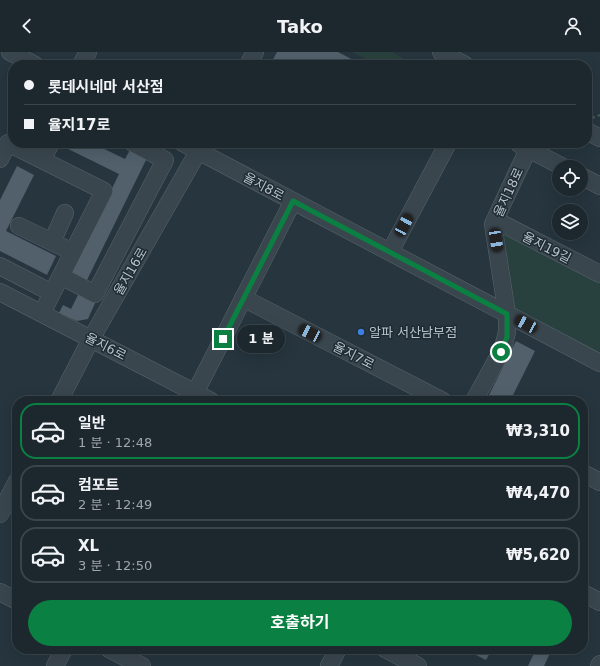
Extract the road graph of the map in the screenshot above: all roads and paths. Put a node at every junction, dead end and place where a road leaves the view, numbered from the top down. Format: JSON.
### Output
{"nodes":[{"id":1,"x":10,"y":52,"type":"edge"},
{"id":2,"x":441,"y":52,"type":"edge"},
{"id":3,"x":25,"y":60,"type":"edge"},
{"id":4,"x":456,"y":60,"type":"edge"},
{"id":5,"x":8,"y":145,"type":"edge"},
{"id":6,"x":21,"y":148,"type":"edge"},
{"id":7,"x":49,"y":148,"type":"edge"},
{"id":8,"x":143,"y":148,"type":"edge"},
{"id":9,"x":200,"y":148,"type":"edge"},
{"id":10,"x":203,"y":148,"type":"edge"},
{"id":11,"x":445,"y":148,"type":"edge"},
{"id":12,"x":525,"y":148,"type":"edge"},
{"id":13,"x":531,"y":148,"type":"edge"},
{"id":14,"x":0,"y":159,"type":"edge"},
{"id":15,"x":42,"y":160,"type":"junction"},
{"id":16,"x":552,"y":160,"type":"edge"},
{"id":17,"x":588,"y":180,"type":"edge"},
{"id":18,"x":600,"y":186,"type":"edge"},
{"id":19,"x":293,"y":201,"type":"junction"},
{"id":20,"x":65,"y":213,"type":"dead end"},
{"id":21,"x":495,"y":220,"type":"junction"},
{"id":22,"x":19,"y":226,"type":"dead end"},
{"id":23,"x":52,"y":242,"type":"junction"},
{"id":24,"x":73,"y":252,"type":"junction"},
{"id":25,"x":390,"y":252,"type":"junction"},
{"id":26,"x":0,"y":266,"type":"edge"},
{"id":27,"x":600,"y":274,"type":"edge"},
{"id":28,"x":61,"y":276,"type":"junction"},
{"id":29,"x":0,"y":292,"type":"edge"},
{"id":30,"x":52,"y":293,"type":"junction"},
{"id":31,"x":243,"y":298,"type":"junction"},
{"id":32,"x":42,"y":313,"type":"junction"},
{"id":33,"x":507,"y":314,"type":"junction"},
{"id":34,"x":91,"y":339,"type":"junction"},
{"id":35,"x":600,"y":363,"type":"edge"},
{"id":36,"x":62,"y":396,"type":"edge"},
{"id":37,"x":191,"y":396,"type":"edge"},
{"id":38,"x":194,"y":396,"type":"edge"},
{"id":39,"x":433,"y":396,"type":"edge"},
{"id":40,"x":477,"y":396,"type":"edge"},
{"id":41,"x":588,"y":476,"type":"edge"},
{"id":42,"x":600,"y":482,"type":"edge"},
{"id":43,"x":12,"y":491,"type":"edge"},
{"id":44,"x":0,"y":514,"type":"edge"},
{"id":45,"x":0,"y":592,"type":"edge"},
{"id":46,"x":588,"y":596,"type":"edge"},
{"id":47,"x":12,"y":598,"type":"edge"},
{"id":48,"x":600,"y":602,"type":"edge"},
{"id":49,"x":61,"y":654,"type":"edge"},
{"id":50,"x":119,"y":654,"type":"edge"},
{"id":51,"x":335,"y":654,"type":"edge"},
{"id":52,"x":395,"y":654,"type":"edge"},
{"id":53,"x":55,"y":666,"type":"edge"},
{"id":54,"x":142,"y":666,"type":"edge"},
{"id":55,"x":329,"y":666,"type":"edge"},
{"id":56,"x":418,"y":666,"type":"edge"}],
"edges":[{"from":1,"to":3,"type":"street"},
{"from":2,"to":4,"type":"street"},
{"from":5,"to":14,"type":"street"},
{"from":6,"to":15,"type":"street"},
{"from":7,"to":15,"type":"street"},
{"from":8,"to":28,"type":"street"},
{"from":9,"to":34,"type":"street","name":"율지16로"},
{"from":10,"to":19,"type":"street","name":"율지8로"},
{"from":11,"to":25,"type":"street"},
{"from":12,"to":21,"type":"street","name":"율지18로"},
{"from":13,"to":16,"type":"street"},
{"from":15,"to":24,"type":"street"},
{"from":17,"to":18,"type":"street"},
{"from":19,"to":25,"type":"street","name":"율지8로"},
{"from":19,"to":31,"type":"street"},
{"from":20,"to":23,"type":"street"},
{"from":21,"to":27,"type":"street","name":"율지19길"},
{"from":21,"to":33,"type":"street","name":"율지18로"},
{"from":22,"to":23,"type":"street"},
{"from":23,"to":24,"type":"street"},
{"from":24,"to":28,"type":"street"},
{"from":25,"to":33,"type":"street","name":"율지8로"},
{"from":26,"to":30,"type":"street"},
{"from":28,"to":30,"type":"street"},
{"from":29,"to":32,"type":"street","name":"율지6로"},
{"from":30,"to":32,"type":"street"},
{"from":31,"to":38,"type":"street"},
{"from":31,"to":39,"type":"street","name":"율지7로"},
{"from":32,"to":34,"type":"street","name":"율지6로"},
{"from":33,"to":35,"type":"street","name":"율지8로"},
{"from":33,"to":40,"type":"street","name":"율지18로"},
{"from":34,"to":36,"type":"street","name":"율지16로"},
{"from":34,"to":37,"type":"street","name":"율지6로"},
{"from":41,"to":42,"type":"street"},
{"from":43,"to":44,"type":"street"},
{"from":45,"to":47,"type":"street"},
{"from":46,"to":48,"type":"street"},
{"from":49,"to":53,"type":"street"},
{"from":50,"to":54,"type":"street"},
{"from":51,"to":55,"type":"street"},
{"from":52,"to":56,"type":"street"}]}
